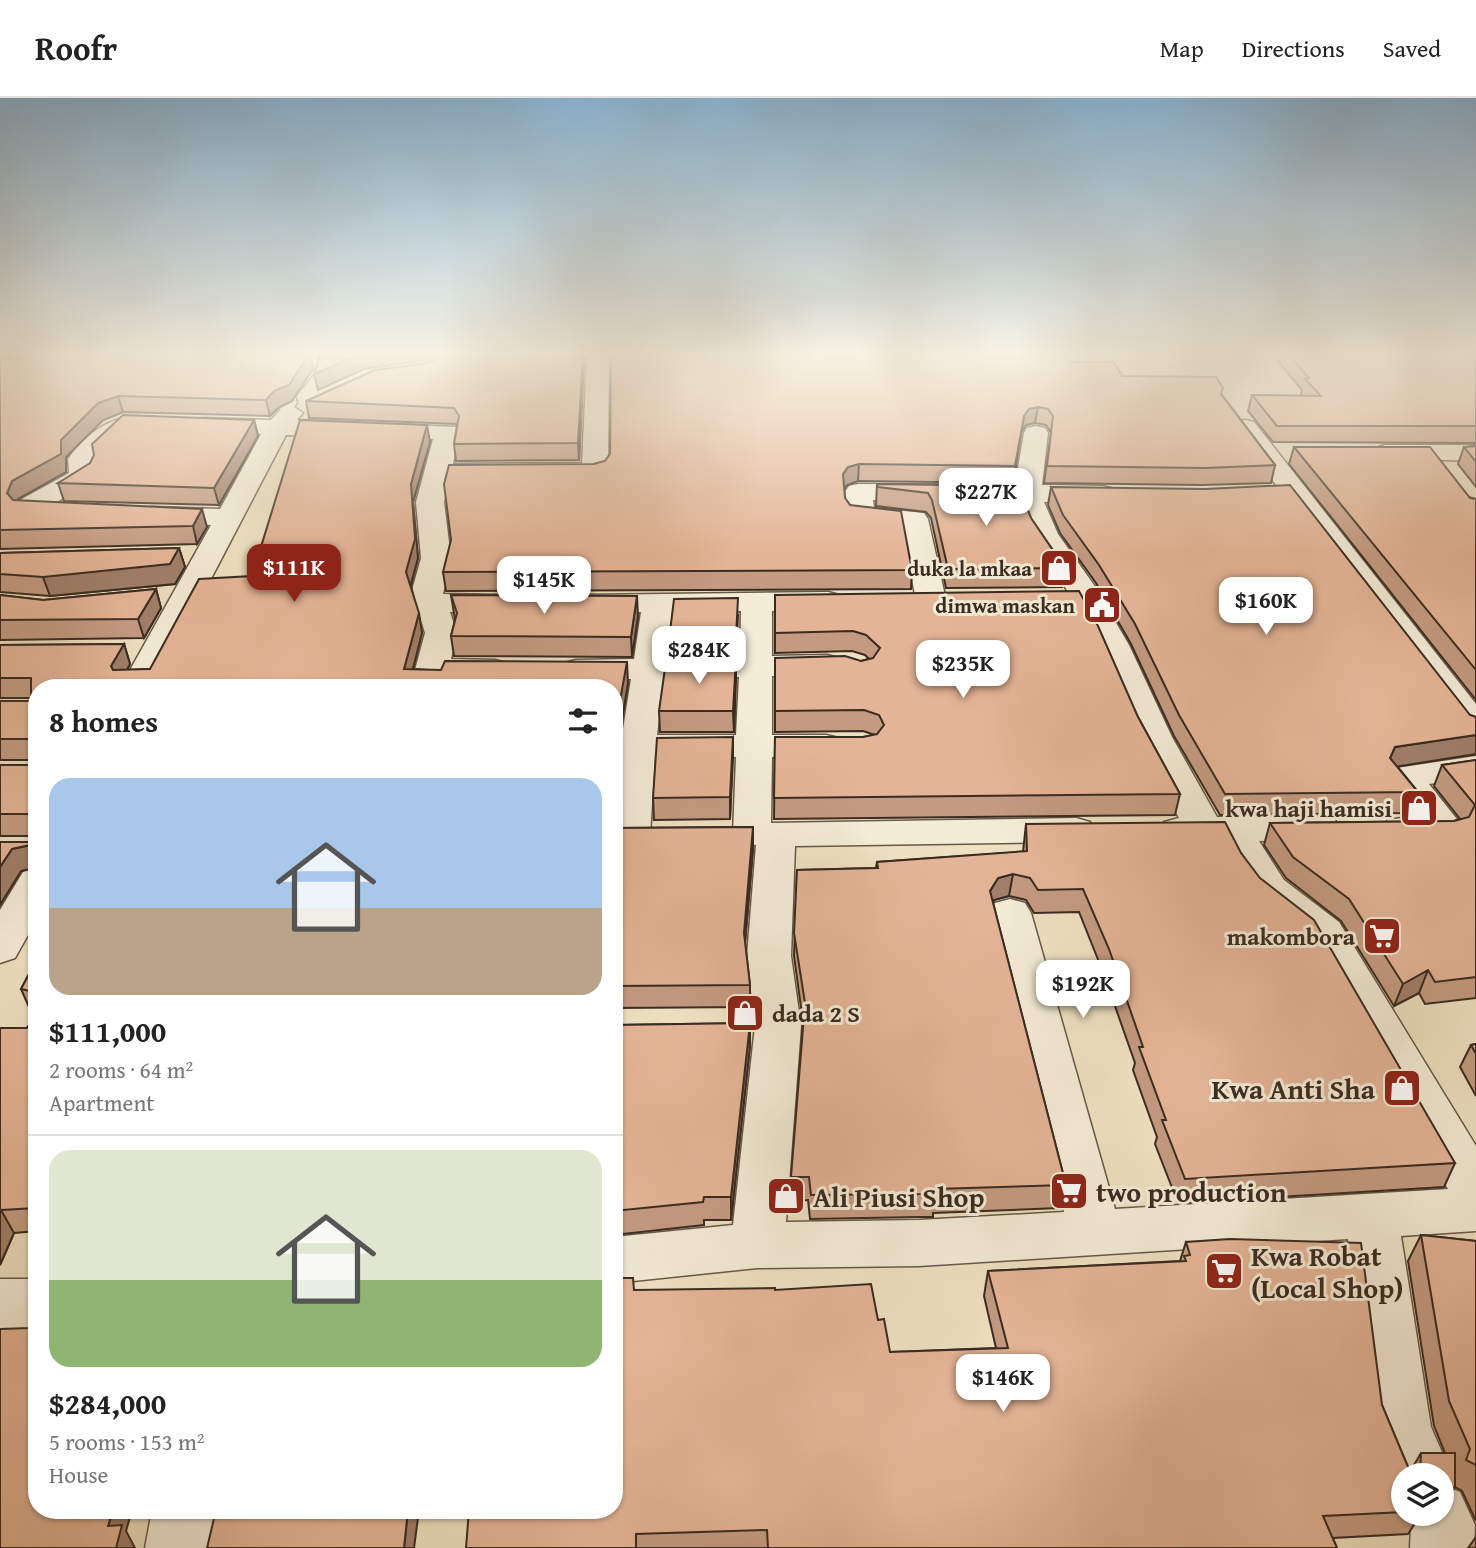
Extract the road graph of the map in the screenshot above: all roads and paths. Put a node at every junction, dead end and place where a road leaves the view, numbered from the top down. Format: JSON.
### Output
{"nodes":[{"id":1,"x":236,"y":420,"type":"edge"},
{"id":2,"x":288,"y":420,"type":"edge"},
{"id":3,"x":326,"y":420,"type":"edge"},
{"id":4,"x":596,"y":420,"type":"edge"},
{"id":5,"x":1242,"y":420,"type":"edge"},
{"id":6,"x":1036,"y":433,"type":"dead end"},
{"id":7,"x":1357,"y":453,"type":"edge"},
{"id":8,"x":1476,"y":453,"type":"edge"},
{"id":9,"x":1434,"y":454,"type":"junction"},
{"id":10,"x":439,"y":472,"type":"junction"},
{"id":11,"x":1452,"y":476,"type":"edge"},
{"id":12,"x":1027,"y":494,"type":"junction"},
{"id":13,"x":1125,"y":494,"type":"edge"},
{"id":14,"x":89,"y":514,"type":"edge"},
{"id":15,"x":130,"y":515,"type":"edge"},
{"id":16,"x":227,"y":517,"type":"junction"},
{"id":17,"x":186,"y":594,"type":"junction"},
{"id":18,"x":152,"y":598,"type":"edge"},
{"id":19,"x":851,"y":600,"type":"edge"},
{"id":20,"x":931,"y":600,"type":"edge"},
{"id":21,"x":757,"y":601,"type":"junction"},
{"id":22,"x":432,"y":603,"type":"junction"},
{"id":23,"x":658,"y":604,"type":"junction"},
{"id":24,"x":157,"y":651,"type":"junction"},
{"id":25,"x":117,"y":652,"type":"edge"},
{"id":26,"x":857,"y":666,"type":"edge"},
{"id":27,"x":756,"y":667,"type":"junction"},
{"id":28,"x":650,"y":670,"type":"junction"},
{"id":29,"x":142,"y":679,"type":"edge"},
{"id":30,"x":430,"y":679,"type":"edge"},
{"id":31,"x":1476,"y":727,"type":"edge"},
{"id":32,"x":626,"y":746,"type":"edge"},
{"id":33,"x":753,"y":746,"type":"junction"},
{"id":34,"x":856,"y":746,"type":"edge"},
{"id":35,"x":1476,"y":767,"type":"edge"},
{"id":36,"x":1219,"y":831,"type":"junction"},
{"id":37,"x":712,"y":834,"type":"edge"},
{"id":38,"x":764,"y":834,"type":"junction"},
{"id":39,"x":623,"y":835,"type":"edge"},
{"id":40,"x":671,"y":835,"type":"edge"},
{"id":41,"x":28,"y":873,"type":"edge"},
{"id":42,"x":1010,"y":912,"type":"dead end"},
{"id":43,"x":2,"y":940,"type":"edge"},
{"id":44,"x":1476,"y":1191,"type":"edge"},
{"id":45,"x":1476,"y":1209,"type":"edge"},
{"id":46,"x":1372,"y":1216,"type":"junction"},
{"id":47,"x":1095,"y":1230,"type":"junction"},
{"id":48,"x":757,"y":1245,"type":"junction"},
{"id":49,"x":623,"y":1259,"type":"edge"},
{"id":50,"x":0,"y":1304,"type":"edge"},
{"id":51,"x":28,"y":1304,"type":"edge"},
{"id":52,"x":1416,"y":1463,"type":"edge"},
{"id":53,"x":182,"y":1519,"type":"edge"},
{"id":54,"x":1443,"y":1526,"type":"edge"},
{"id":55,"x":177,"y":1548,"type":"edge"},
{"id":56,"x":1442,"y":1548,"type":"edge"}],
"edges":[{"from":1,"to":14,"type":"street"},
{"from":2,"to":16,"type":"street"},
{"from":3,"to":10,"type":"street"},
{"from":4,"to":10,"type":"street"},
{"from":5,"to":31,"type":"street"},
{"from":6,"to":12,"type":"street"},
{"from":7,"to":9,"type":"street"},
{"from":8,"to":9,"type":"street"},
{"from":9,"to":11,"type":"street"},
{"from":10,"to":22,"type":"street"},
{"from":12,"to":13,"type":"street"},
{"from":12,"to":20,"type":"street"},
{"from":12,"to":36,"type":"street"},
{"from":15,"to":16,"type":"street"},
{"from":16,"to":17,"type":"street"},
{"from":17,"to":18,"type":"street"},
{"from":17,"to":24,"type":"street"},
{"from":19,"to":21,"type":"street"},
{"from":21,"to":23,"type":"street"},
{"from":21,"to":27,"type":"street"},
{"from":22,"to":23,"type":"street"},
{"from":22,"to":30,"type":"street"},
{"from":23,"to":28,"type":"street"},
{"from":24,"to":25,"type":"street"},
{"from":24,"to":29,"type":"street"},
{"from":26,"to":27,"type":"street"},
{"from":27,"to":28,"type":"street"},
{"from":27,"to":33,"type":"street"},
{"from":28,"to":30,"type":"street"},
{"from":28,"to":32,"type":"street"},
{"from":32,"to":33,"type":"street"},
{"from":32,"to":39,"type":"street"},
{"from":33,"to":34,"type":"street"},
{"from":33,"to":38,"type":"street"},
{"from":35,"to":36,"type":"street"},
{"from":36,"to":38,"type":"street"},
{"from":36,"to":44,"type":"street"},
{"from":37,"to":38,"type":"street"},
{"from":38,"to":48,"type":"street"},
{"from":39,"to":40,"type":"street"},
{"from":41,"to":43,"type":"street"},
{"from":42,"to":47,"type":"street"},
{"from":45,"to":46,"type":"street"},
{"from":46,"to":47,"type":"street"},
{"from":46,"to":52,"type":"street"},
{"from":47,"to":48,"type":"street"},
{"from":48,"to":49,"type":"street"},
{"from":50,"to":51,"type":"street"},
{"from":53,"to":55,"type":"street"},
{"from":54,"to":56,"type":"street"}]}
